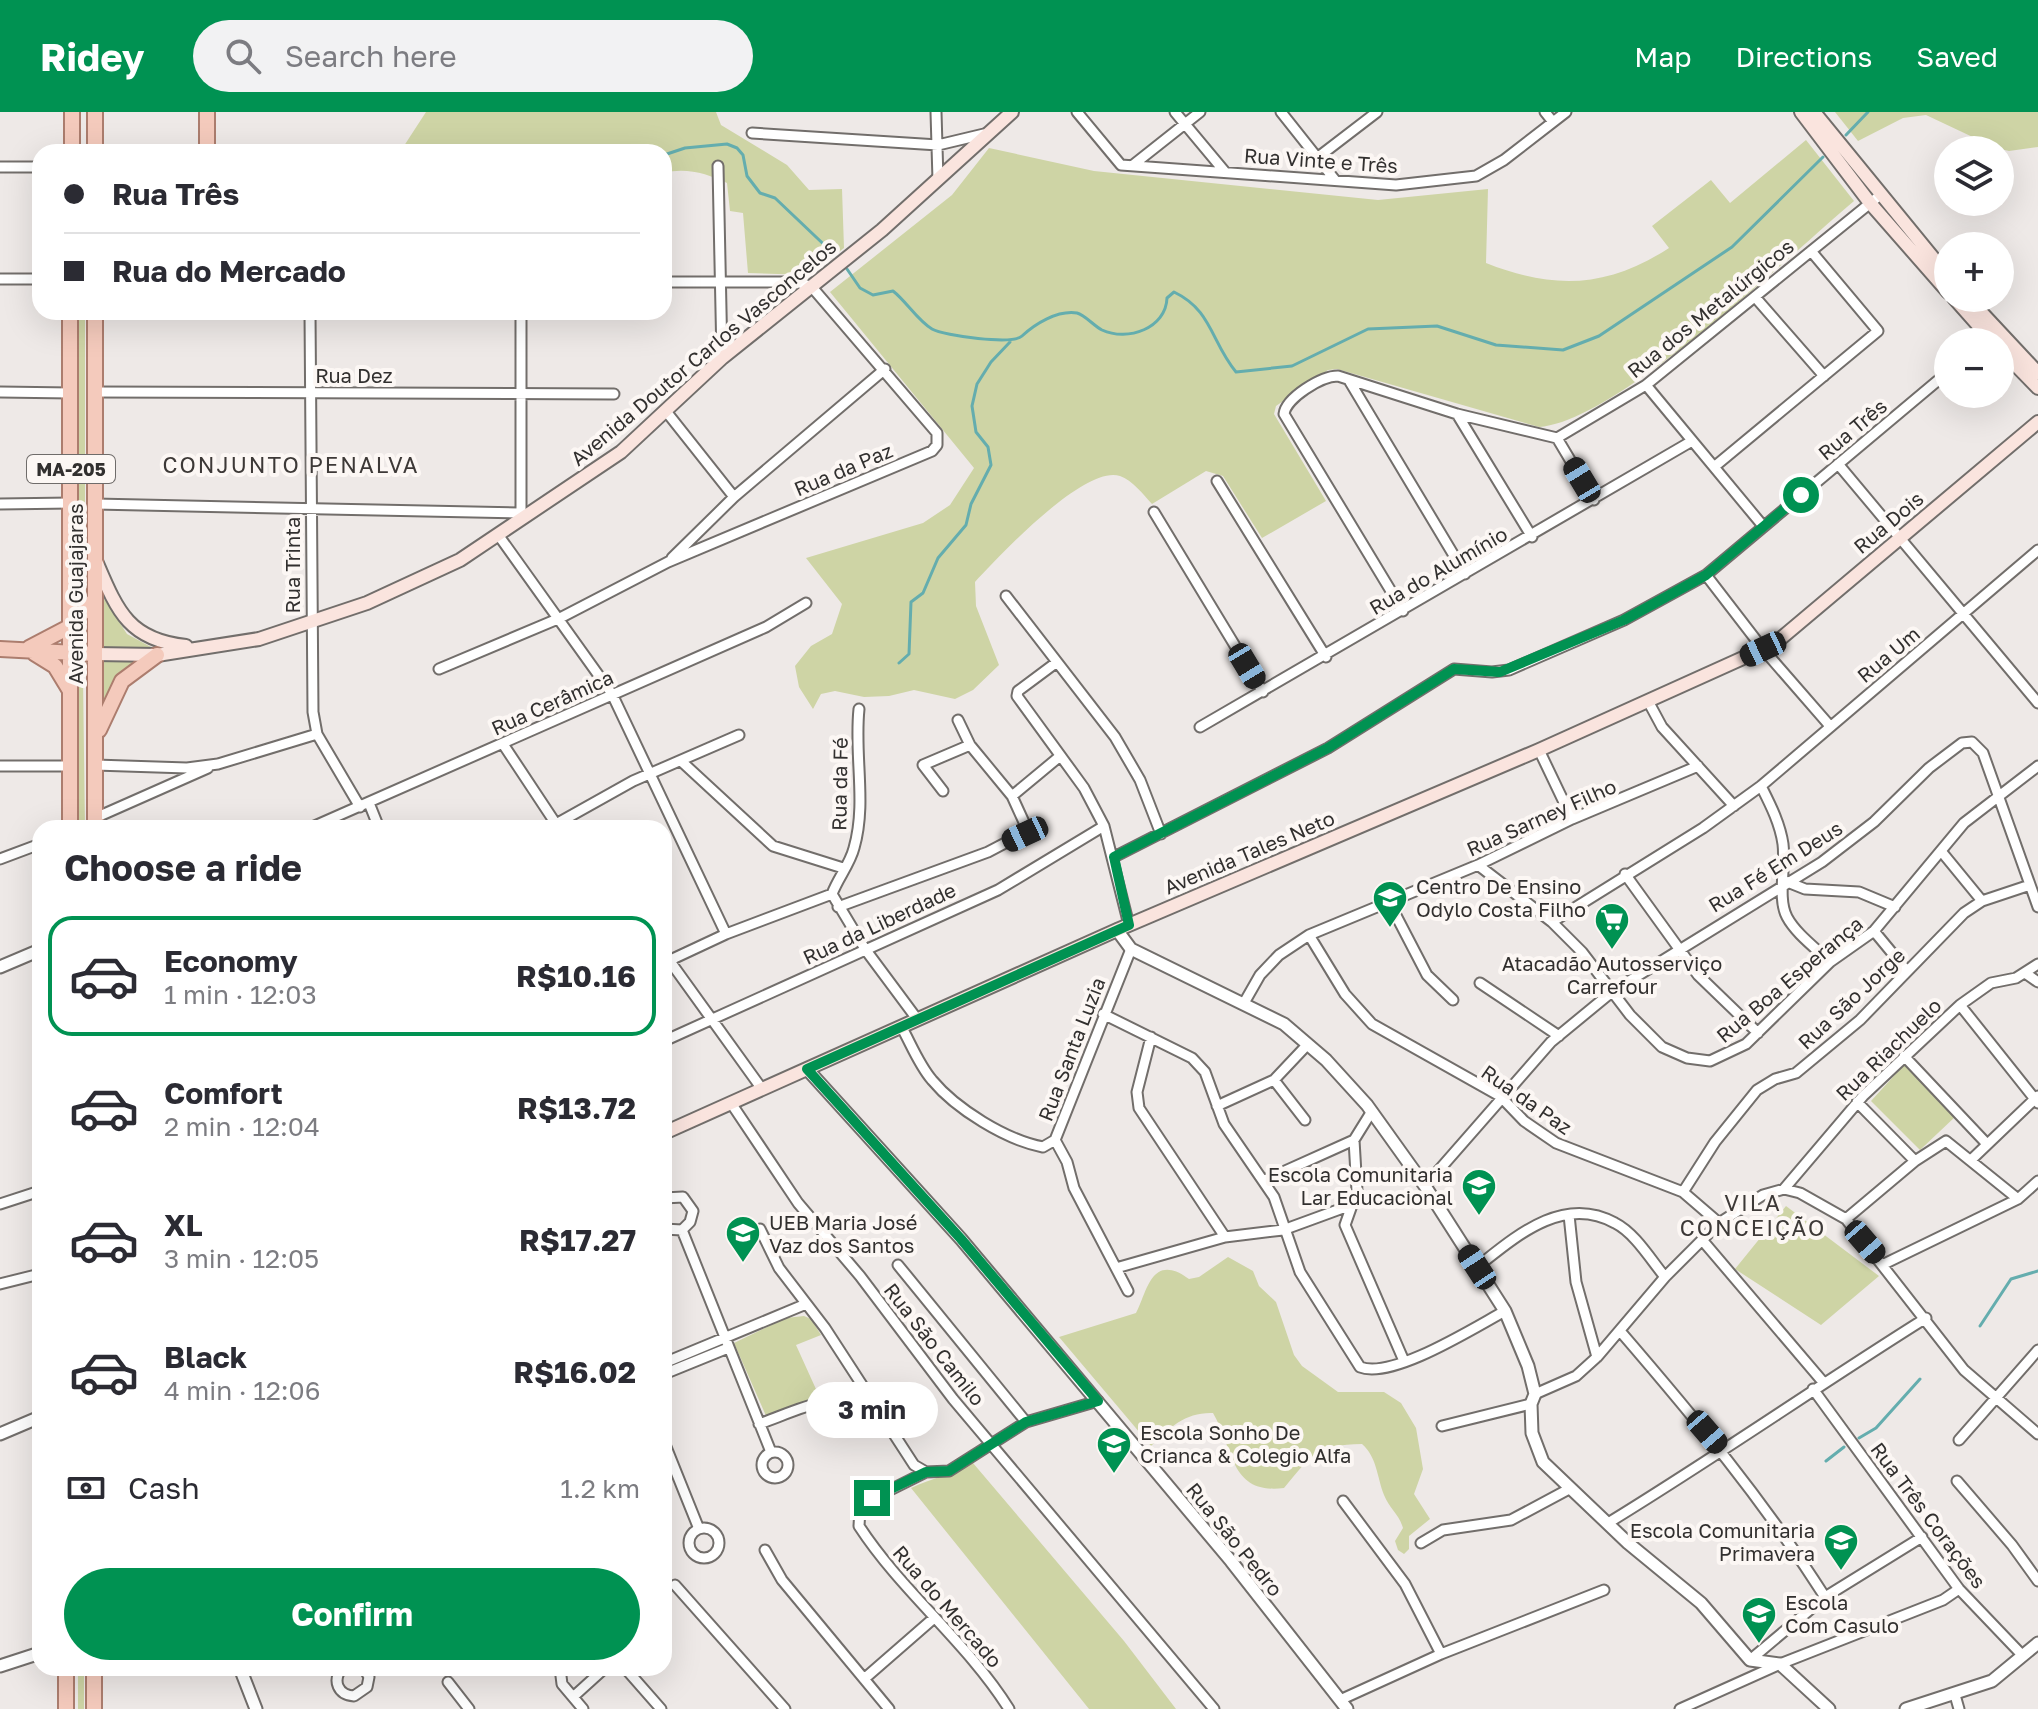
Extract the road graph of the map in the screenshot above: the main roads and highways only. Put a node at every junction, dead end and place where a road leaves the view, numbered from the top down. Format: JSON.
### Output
{"nodes":[{"id":1,"x":72,"y":112,"type":"edge"},
{"id":2,"x":95,"y":112,"type":"edge"},
{"id":3,"x":207,"y":112,"type":"edge"},
{"id":4,"x":1012,"y":112,"type":"edge"},
{"id":5,"x":1801,"y":112,"type":"edge"},
{"id":6,"x":1814,"y":112,"type":"edge"},
{"id":7,"x":72,"y":144,"type":"edge"},
{"id":8,"x":95,"y":144,"type":"edge"},
{"id":9,"x":207,"y":144,"type":"edge"},
{"id":10,"x":1875,"y":199,"type":"junction"},
{"id":11,"x":1934,"y":261,"type":"edge"},
{"id":12,"x":1934,"y":274,"type":"edge"},
{"id":13,"x":1967,"y":312,"type":"edge"},
{"id":14,"x":70,"y":320,"type":"edge"},
{"id":15,"x":95,"y":320,"type":"edge"},
{"id":16,"x":1982,"y":328,"type":"edge"},
{"id":17,"x":2014,"y":355,"type":"edge"},
{"id":18,"x":2014,"y":363,"type":"edge"},
{"id":19,"x":2038,"y":373,"type":"edge"},
{"id":20,"x":2038,"y":388,"type":"edge"},
{"id":21,"x":2038,"y":422,"type":"edge"},
{"id":22,"x":95,"y":558,"type":"junction"},
{"id":23,"x":95,"y":599,"type":"junction"},
{"id":24,"x":71,"y":626,"type":"junction"},
{"id":25,"x":213,"y":647,"type":"junction"},
{"id":26,"x":0,"y":649,"type":"edge"},
{"id":27,"x":24,"y":649,"type":"junction"},
{"id":28,"x":1763,"y":649,"type":"joint"},
{"id":29,"x":71,"y":653,"type":"junction"},
{"id":30,"x":95,"y":654,"type":"junction"},
{"id":31,"x":157,"y":655,"type":"junction"},
{"id":32,"x":70,"y":693,"type":"junction"},
{"id":33,"x":96,"y":737,"type":"junction"},
{"id":34,"x":70,"y":820,"type":"edge"},
{"id":35,"x":95,"y":820,"type":"edge"},
{"id":36,"x":672,"y":1129,"type":"edge"},
{"id":37,"x":66,"y":1676,"type":"edge"},
{"id":38,"x":94,"y":1676,"type":"edge"},
{"id":39,"x":66,"y":1709,"type":"edge"},
{"id":40,"x":94,"y":1709,"type":"edge"}],
"edges":[{"from":1,"to":7,"type":"main road"},
{"from":2,"to":8,"type":"main road"},
{"from":3,"to":9,"type":"main road"},
{"from":4,"to":25,"type":"main road","name":"Avenida Doutor Carlos Vasconcelos"},
{"from":5,"to":10,"type":"main road"},
{"from":6,"to":10,"type":"main road"},
{"from":10,"to":11,"type":"main road"},
{"from":10,"to":12,"type":"main road"},
{"from":13,"to":16,"type":"main road"},
{"from":14,"to":24,"type":"main road","name":"Avenida Guajajaras","number":"MA-205"},
{"from":15,"to":22,"type":"main road","name":"Avenida Guajajaras","number":"MA-205"},
{"from":17,"to":19,"type":"main road"},
{"from":18,"to":20,"type":"main road"},
{"from":21,"to":28,"type":"main road","name":"Rua Dois"},
{"from":22,"to":23,"type":"main road","name":"Avenida Guajajaras","number":"MA-205"},
{"from":22,"to":25,"type":"main road","name":"Avenida Doutor Carlos Vasconcelos"},
{"from":23,"to":24,"type":"main road"},
{"from":23,"to":30,"type":"main road","name":"Avenida Guajajaras","number":"MA-205"},
{"from":24,"to":27,"type":"main road"},
{"from":24,"to":29,"type":"main road","name":"Avenida Guajajaras","number":"MA-205"},
{"from":25,"to":31,"type":"main road","name":"Avenida Doutor Carlos Vasconcelos"},
{"from":26,"to":27,"type":"main road"},
{"from":27,"to":29,"type":"main road"},
{"from":27,"to":32,"type":"main road"},
{"from":28,"to":36,"type":"main road","name":"Avenida Tales Neto"},
{"from":29,"to":30,"type":"main road"},
{"from":29,"to":32,"type":"main road","name":"Avenida Guajajaras","number":"MA-205"},
{"from":30,"to":31,"type":"main road","name":"Avenida Doutor Carlos Vasconcelos"},
{"from":30,"to":33,"type":"main road","name":"Avenida Guajajaras","number":"MA-205"},
{"from":31,"to":33,"type":"main road"},
{"from":32,"to":34,"type":"main road","name":"Avenida Guajajaras","number":"MA-205"},
{"from":33,"to":35,"type":"main road","name":"Avenida Guajajaras","number":"MA-205"},
{"from":37,"to":39,"type":"main road"},
{"from":38,"to":40,"type":"main road"}]}
